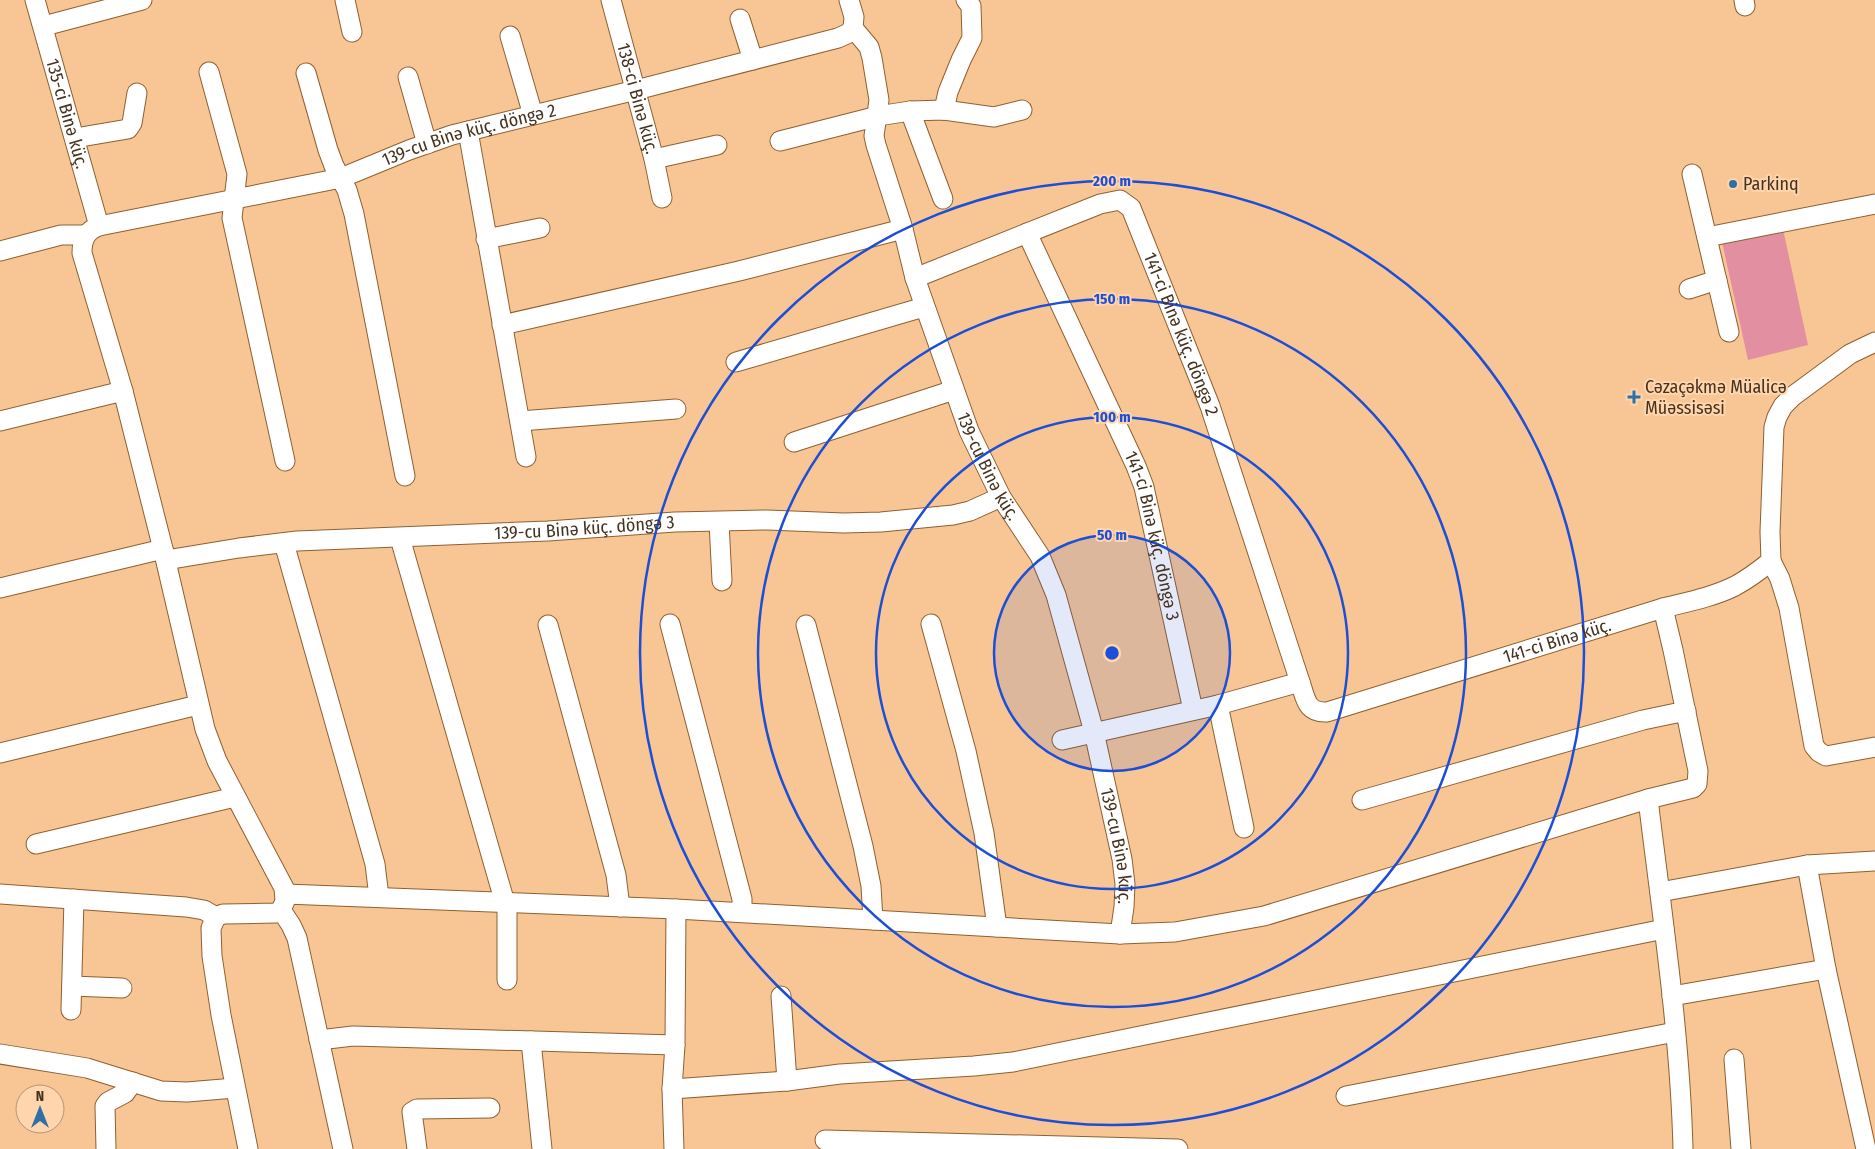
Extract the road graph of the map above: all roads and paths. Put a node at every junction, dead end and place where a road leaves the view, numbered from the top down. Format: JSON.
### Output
{"nodes":[{"id":1,"x":35,"y":0,"type":"edge"},
{"id":2,"x":142,"y":0,"type":"edge"},
{"id":3,"x":345,"y":0,"type":"edge"},
{"id":4,"x":611,"y":0,"type":"edge"},
{"id":5,"x":849,"y":0,"type":"edge"},
{"id":6,"x":966,"y":0,"type":"edge"},
{"id":7,"x":740,"y":19,"type":"dead end"},
{"id":8,"x":44,"y":26,"type":"junction"},
{"id":9,"x":854,"y":28,"type":"junction"},
{"id":10,"x":352,"y":32,"type":"dead end"},
{"id":11,"x":510,"y":36,"type":"dead end"},
{"id":12,"x":753,"y":60,"type":"junction"},
{"id":13,"x":209,"y":72,"type":"dead end"},
{"id":14,"x":306,"y":73,"type":"dead end"},
{"id":15,"x":408,"y":77,"type":"dead end"},
{"id":16,"x":636,"y":90,"type":"junction"},
{"id":17,"x":137,"y":93,"type":"dead end"},
{"id":18,"x":944,"y":110,"type":"junction"},
{"id":19,"x":1022,"y":110,"type":"dead end"},
{"id":20,"x":910,"y":111,"type":"junction"},
{"id":21,"x":533,"y":115,"type":"junction"},
{"id":22,"x":878,"y":116,"type":"junction"},
{"id":23,"x":468,"y":131,"type":"junction"},
{"id":24,"x":75,"y":138,"type":"junction"},
{"id":25,"x":780,"y":141,"type":"dead end"},
{"id":26,"x":427,"y":144,"type":"junction"},
{"id":27,"x":717,"y":145,"type":"dead end"},
{"id":28,"x":654,"y":159,"type":"junction"},
{"id":29,"x":1692,"y":174,"type":"dead end"},
{"id":30,"x":341,"y":178,"type":"junction"},
{"id":31,"x":234,"y":198,"type":"junction"},
{"id":32,"x":662,"y":198,"type":"dead end"},
{"id":33,"x":943,"y":199,"type":"dead end"},
{"id":34,"x":1875,"y":204,"type":"edge"},
{"id":35,"x":540,"y":228,"type":"dead end"},
{"id":36,"x":903,"y":229,"type":"junction"},
{"id":37,"x":92,"y":231,"type":"junction"},
{"id":38,"x":1027,"y":233,"type":"junction"},
{"id":39,"x":1707,"y":237,"type":"junction"},
{"id":40,"x":486,"y":239,"type":"junction"},
{"id":41,"x":0,"y":250,"type":"edge"},
{"id":42,"x":915,"y":278,"type":"junction"},
{"id":43,"x":1717,"y":280,"type":"junction"},
{"id":44,"x":1689,"y":289,"type":"dead end"},
{"id":45,"x":924,"y":307,"type":"junction"},
{"id":46,"x":502,"y":324,"type":"junction"},
{"id":47,"x":1729,"y":332,"type":"dead end"},
{"id":48,"x":1875,"y":342,"type":"edge"},
{"id":49,"x":736,"y":362,"type":"dead end"},
{"id":50,"x":954,"y":390,"type":"junction"},
{"id":51,"x":123,"y":391,"type":"junction"},
{"id":52,"x":676,"y":409,"type":"dead end"},
{"id":53,"x":0,"y":421,"type":"edge"},
{"id":54,"x":520,"y":422,"type":"junction"},
{"id":55,"x":794,"y":442,"type":"dead end"},
{"id":56,"x":526,"y":457,"type":"dead end"},
{"id":57,"x":285,"y":461,"type":"dead end"},
{"id":58,"x":405,"y":476,"type":"dead end"},
{"id":59,"x":1000,"y":497,"type":"junction"},
{"id":60,"x":719,"y":522,"type":"junction"},
{"id":61,"x":400,"y":538,"type":"junction"},
{"id":62,"x":284,"y":543,"type":"junction"},
{"id":63,"x":165,"y":554,"type":"junction"},
{"id":64,"x":1771,"y":561,"type":"junction"},
{"id":65,"x":722,"y":582,"type":"dead end"},
{"id":66,"x":0,"y":588,"type":"edge"},
{"id":67,"x":1663,"y":608,"type":"junction"},
{"id":68,"x":670,"y":624,"type":"dead end"},
{"id":69,"x":931,"y":624,"type":"dead end"},
{"id":70,"x":548,"y":625,"type":"dead end"},
{"id":71,"x":806,"y":625,"type":"dead end"},
{"id":72,"x":1300,"y":682,"type":"junction"},
{"id":73,"x":198,"y":705,"type":"junction"},
{"id":74,"x":1218,"y":705,"type":"junction"},
{"id":75,"x":1193,"y":710,"type":"junction"},
{"id":76,"x":1686,"y":711,"type":"junction"},
{"id":77,"x":1094,"y":732,"type":"junction"},
{"id":78,"x":1062,"y":740,"type":"dead end"},
{"id":79,"x":1875,"y":747,"type":"edge"},
{"id":80,"x":0,"y":752,"type":"edge"},
{"id":81,"x":235,"y":796,"type":"junction"},
{"id":82,"x":1648,"y":799,"type":"junction"},
{"id":83,"x":1362,"y":800,"type":"dead end"},
{"id":84,"x":1244,"y":828,"type":"dead end"},
{"id":85,"x":36,"y":844,"type":"dead end"},
{"id":86,"x":1875,"y":860,"type":"edge"},
{"id":87,"x":1807,"y":865,"type":"junction"},
{"id":88,"x":1660,"y":892,"type":"junction"},
{"id":89,"x":0,"y":894,"type":"edge"},
{"id":90,"x":379,"y":897,"type":"junction"},
{"id":91,"x":74,"y":899,"type":"junction"},
{"id":92,"x":283,"y":902,"type":"junction"},
{"id":93,"x":504,"y":902,"type":"junction"},
{"id":94,"x":620,"y":906,"type":"junction"},
{"id":95,"x":676,"y":909,"type":"junction"},
{"id":96,"x":742,"y":912,"type":"junction"},
{"id":97,"x":216,"y":917,"type":"junction"},
{"id":98,"x":873,"y":920,"type":"junction"},
{"id":99,"x":997,"y":927,"type":"junction"},
{"id":100,"x":1664,"y":929,"type":"junction"},
{"id":101,"x":1120,"y":934,"type":"junction"},
{"id":102,"x":1826,"y":969,"type":"junction"},
{"id":103,"x":507,"y":980,"type":"dead end"},
{"id":104,"x":72,"y":986,"type":"junction"},
{"id":105,"x":122,"y":988,"type":"dead end"},
{"id":106,"x":781,"y":996,"type":"dead end"},
{"id":107,"x":1672,"y":996,"type":"junction"},
{"id":108,"x":71,"y":1010,"type":"dead end"},
{"id":109,"x":1675,"y":1032,"type":"junction"},
{"id":110,"x":319,"y":1040,"type":"junction"},
{"id":111,"x":532,"y":1041,"type":"junction"},
{"id":112,"x":674,"y":1044,"type":"junction"},
{"id":113,"x":0,"y":1054,"type":"edge"},
{"id":114,"x":1734,"y":1059,"type":"dead end"},
{"id":115,"x":787,"y":1081,"type":"junction"},
{"id":116,"x":133,"y":1082,"type":"junction"},
{"id":117,"x":235,"y":1088,"type":"junction"},
{"id":118,"x":672,"y":1089,"type":"junction"},
{"id":119,"x":1346,"y":1096,"type":"dead end"},
{"id":120,"x":490,"y":1108,"type":"dead end"},
{"id":121,"x":825,"y":1140,"type":"dead end"},
{"id":122,"x":106,"y":1149,"type":"edge"},
{"id":123,"x":248,"y":1149,"type":"edge"},
{"id":124,"x":343,"y":1149,"type":"edge"},
{"id":125,"x":417,"y":1149,"type":"edge"},
{"id":126,"x":542,"y":1149,"type":"edge"},
{"id":127,"x":674,"y":1149,"type":"edge"},
{"id":128,"x":1178,"y":1149,"type":"edge"},
{"id":129,"x":1683,"y":1149,"type":"edge"},
{"id":130,"x":1741,"y":1149,"type":"edge"},
{"id":131,"x":1866,"y":1149,"type":"edge"}],
"edges":[{"from":1,"to":8,"type":"street","name":"135-ci Binə küç."},
{"from":2,"to":8,"type":"street"},
{"from":3,"to":10,"type":"street"},
{"from":4,"to":16,"type":"street","name":"138-ci Binə küç."},
{"from":5,"to":9,"type":"street","name":"139-cu Binə küç."},
{"from":6,"to":18,"type":"street"},
{"from":7,"to":12,"type":"street"},
{"from":8,"to":24,"type":"street","name":"135-ci Binə küç."},
{"from":9,"to":12,"type":"street","name":"139-cu Binə küç. döngə 2"},
{"from":9,"to":22,"type":"street","name":"139-cu Binə küç."},
{"from":11,"to":21,"type":"street"},
{"from":12,"to":16,"type":"street","name":"139-cu Binə küç. döngə 2"},
{"from":13,"to":31,"type":"street"},
{"from":14,"to":30,"type":"street"},
{"from":15,"to":26,"type":"street"},
{"from":16,"to":21,"type":"street","name":"139-cu Binə küç. döngə 2"},
{"from":16,"to":28,"type":"street","name":"138-ci Binə küç."},
{"from":17,"to":24,"type":"street"},
{"from":18,"to":19,"type":"street"},
{"from":18,"to":20,"type":"street"},
{"from":20,"to":22,"type":"street"},
{"from":20,"to":33,"type":"street"},
{"from":21,"to":23,"type":"street","name":"139-cu Binə küç. döngə 2"},
{"from":22,"to":25,"type":"street"},
{"from":22,"to":36,"type":"street","name":"139-cu Binə küç."},
{"from":23,"to":26,"type":"street","name":"139-cu Binə küç. döngə 2"},
{"from":23,"to":40,"type":"street"},
{"from":24,"to":37,"type":"street","name":"135-ci Binə küç."},
{"from":26,"to":30,"type":"street","name":"139-cu Binə küç. döngə 2"},
{"from":27,"to":28,"type":"street"},
{"from":28,"to":32,"type":"street","name":"138-ci Binə küç."},
{"from":29,"to":39,"type":"street"},
{"from":30,"to":31,"type":"street","name":"139-cu Binə küç. döngə 2"},
{"from":30,"to":58,"type":"street"},
{"from":31,"to":37,"type":"street","name":"139-cu Binə küç. döngə 2"},
{"from":31,"to":57,"type":"street"},
{"from":34,"to":39,"type":"street"},
{"from":35,"to":40,"type":"street"},
{"from":36,"to":42,"type":"street","name":"139-cu Binə küç."},
{"from":36,"to":46,"type":"street"},
{"from":37,"to":41,"type":"street","name":"139-cu Binə küç. döngə 2"},
{"from":37,"to":51,"type":"street","name":"135-ci Binə küç."},
{"from":38,"to":42,"type":"street","name":"141-ci Binə küç. döngə 2"},
{"from":38,"to":72,"type":"street","name":"141-ci Binə küç. döngə 2"},
{"from":38,"to":75,"type":"street","name":"141-ci Binə küç. döngə 3"},
{"from":39,"to":43,"type":"street"},
{"from":40,"to":46,"type":"street"},
{"from":42,"to":45,"type":"street","name":"139-cu Binə küç."},
{"from":43,"to":44,"type":"street"},
{"from":43,"to":47,"type":"street"},
{"from":45,"to":49,"type":"street"},
{"from":45,"to":50,"type":"street","name":"139-cu Binə küç."},
{"from":46,"to":54,"type":"street"},
{"from":48,"to":64,"type":"street"},
{"from":50,"to":55,"type":"street"},
{"from":50,"to":59,"type":"street","name":"139-cu Binə küç."},
{"from":51,"to":53,"type":"street"},
{"from":51,"to":63,"type":"street","name":"135-ci Binə küç."},
{"from":52,"to":54,"type":"street"},
{"from":54,"to":56,"type":"street"},
{"from":59,"to":60,"type":"street","name":"139-cu Binə küç. döngə 3"},
{"from":59,"to":77,"type":"street","name":"139-cu Binə küç."},
{"from":60,"to":61,"type":"street","name":"139-cu Binə küç. döngə 3"},
{"from":60,"to":65,"type":"street"},
{"from":61,"to":62,"type":"street","name":"139-cu Binə küç. döngə 3"},
{"from":61,"to":93,"type":"street"},
{"from":62,"to":63,"type":"street","name":"139-cu Binə küç. döngə 3"},
{"from":62,"to":90,"type":"street"},
{"from":63,"to":66,"type":"street","name":"139-cu Binə küç. döngə 3"},
{"from":63,"to":73,"type":"street","name":"135-ci Binə küç."},
{"from":64,"to":67,"type":"street","name":"141-ci Binə küç."},
{"from":64,"to":79,"type":"street"},
{"from":67,"to":72,"type":"street","name":"141-ci Binə küç."},
{"from":67,"to":76,"type":"street"},
{"from":68,"to":96,"type":"street"},
{"from":69,"to":99,"type":"street"},
{"from":70,"to":94,"type":"street"},
{"from":71,"to":98,"type":"street"},
{"from":72,"to":74,"type":"street"},
{"from":73,"to":80,"type":"street"},
{"from":73,"to":81,"type":"street","name":"135-ci Binə küç."},
{"from":74,"to":75,"type":"street"},
{"from":74,"to":84,"type":"street"},
{"from":75,"to":77,"type":"street"},
{"from":76,"to":82,"type":"street"},
{"from":76,"to":83,"type":"street"},
{"from":77,"to":78,"type":"street"},
{"from":77,"to":101,"type":"street","name":"139-cu Binə küç."},
{"from":81,"to":85,"type":"street"},
{"from":81,"to":92,"type":"street","name":"135-ci Binə küç."},
{"from":82,"to":88,"type":"street"},
{"from":82,"to":101,"type":"street"},
{"from":86,"to":87,"type":"street"},
{"from":87,"to":88,"type":"street"},
{"from":87,"to":102,"type":"street"},
{"from":88,"to":100,"type":"street"},
{"from":89,"to":91,"type":"street"},
{"from":90,"to":92,"type":"street"},
{"from":90,"to":93,"type":"street"},
{"from":91,"to":97,"type":"street"},
{"from":91,"to":104,"type":"street"},
{"from":92,"to":97,"type":"street"},
{"from":92,"to":110,"type":"street","name":"135-ci Binə küç."},
{"from":93,"to":94,"type":"street"},
{"from":93,"to":103,"type":"street"},
{"from":94,"to":95,"type":"street"},
{"from":95,"to":96,"type":"street"},
{"from":95,"to":112,"type":"street"},
{"from":96,"to":98,"type":"street"},
{"from":97,"to":117,"type":"street"},
{"from":98,"to":99,"type":"street"},
{"from":99,"to":101,"type":"street"},
{"from":100,"to":107,"type":"street"},
{"from":100,"to":115,"type":"street"},
{"from":102,"to":107,"type":"street"},
{"from":102,"to":131,"type":"street"},
{"from":104,"to":105,"type":"street"},
{"from":104,"to":108,"type":"street"},
{"from":106,"to":115,"type":"street"},
{"from":107,"to":109,"type":"street"},
{"from":109,"to":119,"type":"street"},
{"from":109,"to":129,"type":"street"},
{"from":110,"to":111,"type":"street"},
{"from":110,"to":124,"type":"street","name":"135-ci Binə küç."},
{"from":111,"to":112,"type":"street"},
{"from":111,"to":126,"type":"street"},
{"from":112,"to":118,"type":"street"},
{"from":113,"to":116,"type":"street"},
{"from":114,"to":130,"type":"street"},
{"from":115,"to":118,"type":"street"},
{"from":116,"to":117,"type":"street"},
{"from":116,"to":122,"type":"street"},
{"from":117,"to":123,"type":"street"},
{"from":118,"to":127,"type":"street"},
{"from":120,"to":125,"type":"street"},
{"from":121,"to":128,"type":"street"}]}
